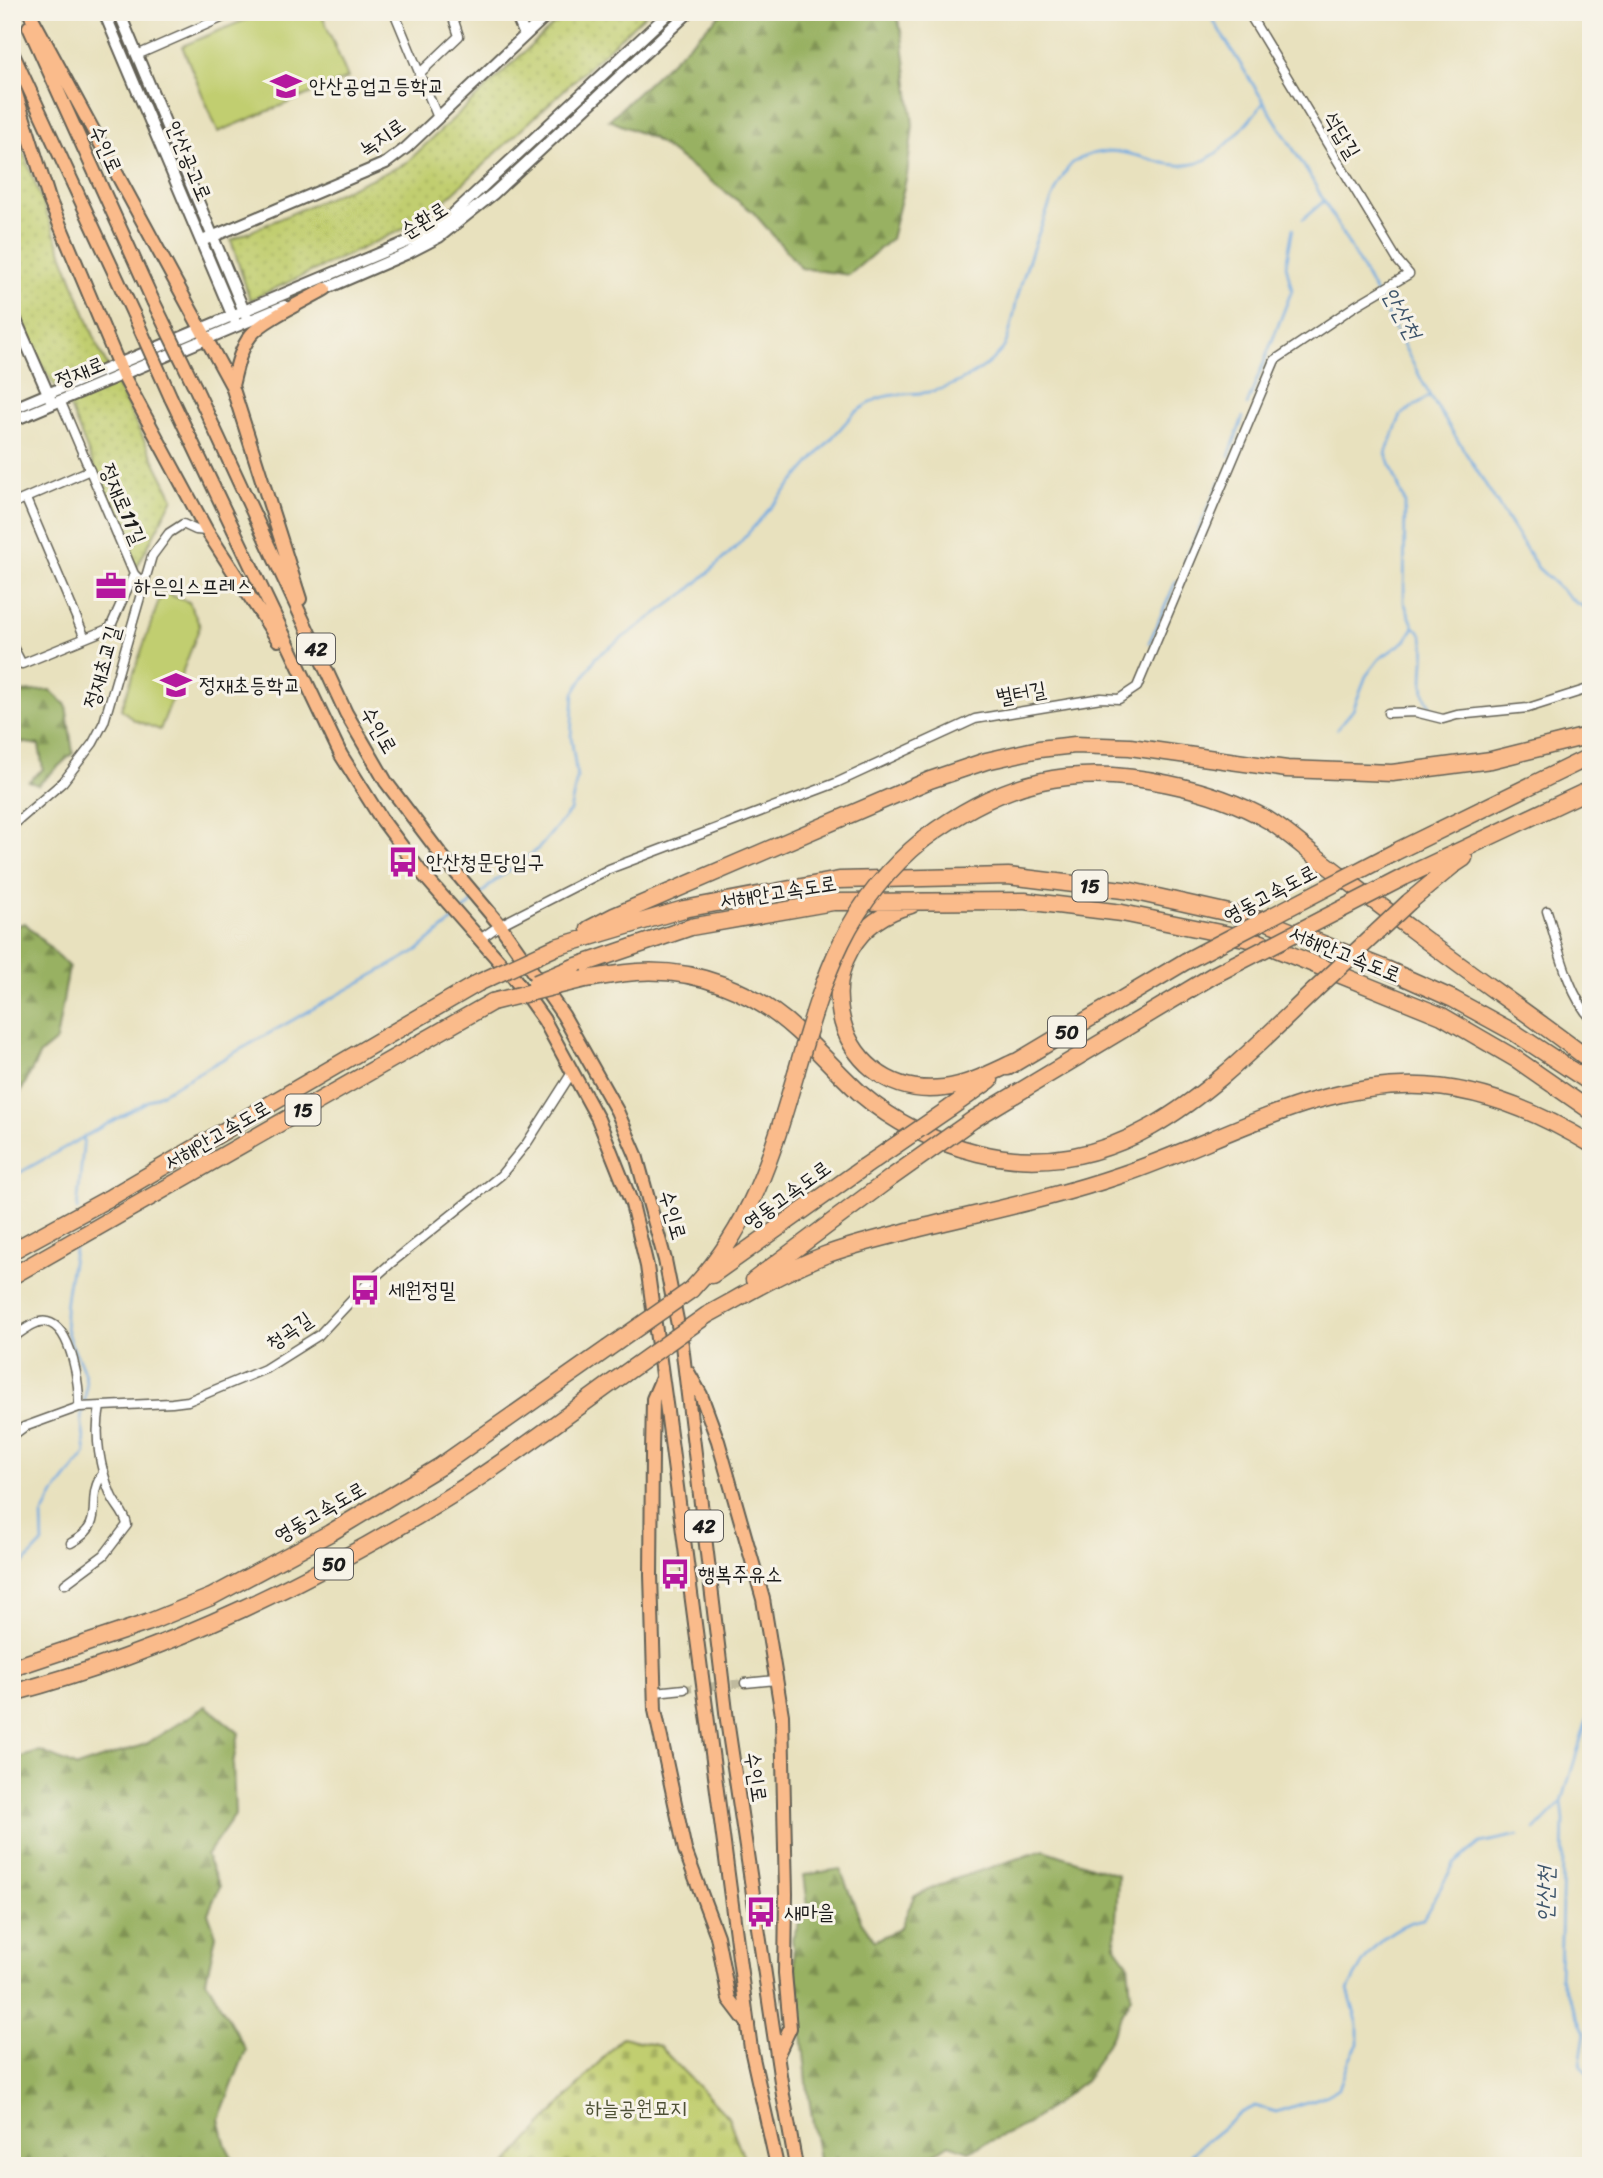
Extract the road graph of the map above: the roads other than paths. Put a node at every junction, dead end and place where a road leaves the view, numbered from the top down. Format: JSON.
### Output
{"nodes":[{"id":1,"x":23,"y":12,"type":"edge"},
{"id":2,"x":29,"y":12,"type":"edge"},
{"id":3,"x":104,"y":12,"type":"edge"},
{"id":4,"x":119,"y":12,"type":"edge"},
{"id":5,"x":236,"y":12,"type":"edge"},
{"id":6,"x":394,"y":12,"type":"edge"},
{"id":7,"x":451,"y":12,"type":"edge"},
{"id":8,"x":515,"y":12,"type":"edge"},
{"id":9,"x":550,"y":12,"type":"edge"},
{"id":10,"x":670,"y":12,"type":"edge"},
{"id":11,"x":689,"y":12,"type":"edge"},
{"id":12,"x":1248,"y":12,"type":"edge"},
{"id":13,"x":525,"y":35,"type":"junction"},
{"id":14,"x":12,"y":52,"type":"edge"},
{"id":15,"x":137,"y":55,"type":"junction"},
{"id":16,"x":419,"y":74,"type":"junction"},
{"id":17,"x":12,"y":81,"type":"edge"},
{"id":18,"x":438,"y":118,"type":"junction"},
{"id":19,"x":213,"y":236,"type":"junction"},
{"id":20,"x":202,"y":241,"type":"junction"},
{"id":21,"x":1406,"y":276,"type":"joint"},
{"id":22,"x":325,"y":289,"type":"junction"},
{"id":23,"x":12,"y":311,"type":"edge"},
{"id":24,"x":232,"y":314,"type":"junction"},
{"id":25,"x":243,"y":319,"type":"junction"},
{"id":26,"x":15,"y":327,"type":"edge"},
{"id":27,"x":201,"y":327,"type":"junction"},
{"id":28,"x":208,"y":339,"type":"junction"},
{"id":29,"x":121,"y":369,"type":"junction"},
{"id":30,"x":232,"y":386,"type":"junction"},
{"id":31,"x":53,"y":399,"type":"junction"},
{"id":32,"x":12,"y":409,"type":"edge"},
{"id":33,"x":12,"y":421,"type":"edge"},
{"id":34,"x":90,"y":470,"type":"junction"},
{"id":35,"x":26,"y":499,"type":"junction"},
{"id":36,"x":12,"y":504,"type":"edge"},
{"id":37,"x":207,"y":531,"type":"junction"},
{"id":38,"x":134,"y":574,"type":"junction"},
{"id":39,"x":144,"y":584,"type":"junction"},
{"id":40,"x":310,"y":636,"type":"junction"},
{"id":41,"x":85,"y":638,"type":"junction"},
{"id":42,"x":13,"y":649,"type":"edge"},
{"id":43,"x":304,"y":681,"type":"junction"},
{"id":44,"x":1591,"y":688,"type":"edge"},
{"id":45,"x":1388,"y":713,"type":"dead end"},
{"id":46,"x":1591,"y":735,"type":"edge"},
{"id":47,"x":1591,"y":756,"type":"edge"},
{"id":48,"x":1591,"y":789,"type":"edge"},
{"id":49,"x":12,"y":825,"type":"edge"},
{"id":50,"x":1511,"y":828,"type":"junction"},
{"id":51,"x":926,"y":901,"type":"junction"},
{"id":52,"x":1547,"y":911,"type":"dead end"},
{"id":53,"x":496,"y":920,"type":"junction"},
{"id":54,"x":476,"y":935,"type":"junction"},
{"id":55,"x":556,"y":947,"type":"junction"},
{"id":56,"x":579,"y":973,"type":"junction"},
{"id":57,"x":1591,"y":1018,"type":"edge"},
{"id":58,"x":1591,"y":1061,"type":"edge"},
{"id":59,"x":1015,"y":1062,"type":"junction"},
{"id":60,"x":573,"y":1071,"type":"junction"},
{"id":61,"x":1591,"y":1083,"type":"edge"},
{"id":62,"x":1591,"y":1111,"type":"edge"},
{"id":63,"x":1591,"y":1144,"type":"edge"},
{"id":64,"x":12,"y":1251,"type":"edge"},
{"id":65,"x":12,"y":1276,"type":"edge"},
{"id":66,"x":691,"y":1290,"type":"junction"},
{"id":67,"x":707,"y":1315,"type":"junction"},
{"id":68,"x":12,"y":1338,"type":"edge"},
{"id":69,"x":684,"y":1365,"type":"junction"},
{"id":70,"x":663,"y":1377,"type":"junction"},
{"id":71,"x":79,"y":1407,"type":"junction"},
{"id":72,"x":100,"y":1407,"type":"junction"},
{"id":73,"x":12,"y":1436,"type":"edge"},
{"id":74,"x":104,"y":1472,"type":"junction"},
{"id":75,"x":71,"y":1543,"type":"dead end"},
{"id":76,"x":65,"y":1584,"type":"dead end"},
{"id":77,"x":12,"y":1668,"type":"edge"},
{"id":78,"x":776,"y":1679,"type":"junction"},
{"id":79,"x":744,"y":1683,"type":"tunnel mouth"},
{"id":80,"x":684,"y":1689,"type":"tunnel mouth"},
{"id":81,"x":654,"y":1692,"type":"junction"},
{"id":82,"x":12,"y":1693,"type":"edge"},
{"id":83,"x":748,"y":2024,"type":"junction"},
{"id":84,"x":778,"y":2054,"type":"junction"},
{"id":85,"x":777,"y":2166,"type":"edge"},
{"id":86,"x":796,"y":2166,"type":"edge"}],
"edges":[{"from":1,"to":40,"type":"main road","name":"수인로","number":"42","bridge":true},
{"from":2,"to":27,"type":"main road"},
{"from":3,"to":20,"type":"street","name":"안산공고로"},
{"from":4,"to":15,"type":"street","name":"안산공고로"},
{"from":5,"to":15,"type":"street"},
{"from":6,"to":16,"type":"street"},
{"from":7,"to":16,"type":"street"},
{"from":8,"to":13,"type":"street"},
{"from":9,"to":13,"type":"street","name":"녹지로"},
{"from":10,"to":25,"type":"street","name":"순환로"},
{"from":11,"to":22,"type":"street","name":"순환로"},
{"from":12,"to":21,"type":"street","name":"석답길"},
{"from":13,"to":18,"type":"street","name":"녹지로"},
{"from":14,"to":43,"type":"main road","name":"수인로","number":"42","bridge":true},
{"from":15,"to":19,"type":"street","name":"안산공고로"},
{"from":16,"to":18,"type":"street"},
{"from":17,"to":29,"type":"main road"},
{"from":18,"to":19,"type":"street","name":"녹지로"},
{"from":19,"to":20,"type":"street","name":"녹지로"},
{"from":19,"to":25,"type":"street","name":"안산공고로"},
{"from":20,"to":24,"type":"street","name":"안산공고로"},
{"from":21,"to":53,"type":"street","name":"벌터길"},
{"from":22,"to":25,"type":"street","name":"순환로"},
{"from":22,"to":30,"type":"main road"},
{"from":23,"to":26,"type":"street"},
{"from":24,"to":25,"type":"street","name":"안산공고로"},
{"from":24,"to":27,"type":"street"},
{"from":25,"to":28,"type":"street","name":"순환로"},
{"from":26,"to":31,"type":"street"},
{"from":27,"to":28,"type":"main road"},
{"from":27,"to":29,"type":"street"},
{"from":28,"to":29,"type":"street","name":"순환로"},
{"from":28,"to":30,"type":"main road"},
{"from":29,"to":31,"type":"street","name":"정재로"},
{"from":29,"to":37,"type":"main road"},
{"from":30,"to":40,"type":"main road"},
{"from":31,"to":32,"type":"street","name":"정재로"},
{"from":31,"to":33,"type":"street","name":"정재로"},
{"from":31,"to":34,"type":"street","name":"정재로11길"},
{"from":34,"to":35,"type":"street"},
{"from":34,"to":38,"type":"street","name":"정재로11길"},
{"from":35,"to":36,"type":"street"},
{"from":35,"to":41,"type":"street"},
{"from":37,"to":39,"type":"street","name":"정재초교길"},
{"from":37,"to":43,"type":"main road"},
{"from":38,"to":39,"type":"street"},
{"from":38,"to":41,"type":"street","name":"정재로11길"},
{"from":39,"to":49,"type":"street","name":"정재초교길"},
{"from":40,"to":53,"type":"main road","name":"수인로","number":"42"},
{"from":41,"to":42,"type":"street","name":"정재로11길"},
{"from":43,"to":54,"type":"main road","name":"수인로","number":"42"},
{"from":44,"to":45,"type":"street"},
{"from":46,"to":55,"type":"highway"},
{"from":47,"to":59,"type":"highway","name":"영동고속도로","number":"50","bridge":true},
{"from":48,"to":50,"type":"highway","number":"50"},
{"from":50,"to":56,"type":"highway","bridge":true},
{"from":50,"to":67,"type":"highway","number":"50","bridge":true},
{"from":51,"to":56,"type":"highway","name":"서해안고속도로","number":"15"},
{"from":51,"to":59,"type":"highway"},
{"from":51,"to":62,"type":"highway","name":"서해안고속도로","number":"15"},
{"from":52,"to":57,"type":"street"},
{"from":53,"to":54,"type":"street","name":"벌터길"},
{"from":53,"to":69,"type":"main road","name":"수인로","number":"42"},
{"from":54,"to":60,"type":"main road","name":"수인로","number":"42"},
{"from":55,"to":61,"type":"highway","name":"서해안고속도로","number":"15"},
{"from":55,"to":64,"type":"highway","name":"서해안고속도로","number":"15","bridge":true},
{"from":56,"to":65,"type":"highway","name":"서해안고속도로","number":"15","bridge":true},
{"from":58,"to":66,"type":"highway","bridge":true},
{"from":59,"to":66,"type":"highway","name":"영동고속도로","number":"50","bridge":true},
{"from":60,"to":70,"type":"main road","name":"수인로","number":"42"},
{"from":60,"to":72,"type":"street","name":"청곡길"},
{"from":63,"to":67,"type":"highway"},
{"from":66,"to":77,"type":"highway","name":"영동고속도로","number":"50","bridge":true},
{"from":67,"to":82,"type":"highway","number":"50","bridge":true},
{"from":68,"to":71,"type":"street"},
{"from":69,"to":78,"type":"main road"},
{"from":69,"to":84,"type":"main road","name":"수인로","number":"42"},
{"from":70,"to":81,"type":"main road"},
{"from":70,"to":83,"type":"main road","name":"수인로","number":"42"},
{"from":71,"to":72,"type":"street","name":"청곡길"},
{"from":71,"to":73,"type":"street","name":"청곡길"},
{"from":72,"to":74,"type":"street"},
{"from":74,"to":75,"type":"street"},
{"from":74,"to":76,"type":"street"},
{"from":78,"to":79,"type":"street"},
{"from":78,"to":84,"type":"main road"},
{"from":80,"to":81,"type":"street"},
{"from":81,"to":83,"type":"main road"},
{"from":83,"to":85,"type":"main road","name":"수인로","number":"42"},
{"from":84,"to":86,"type":"main road","name":"수인로","number":"42"}]}
